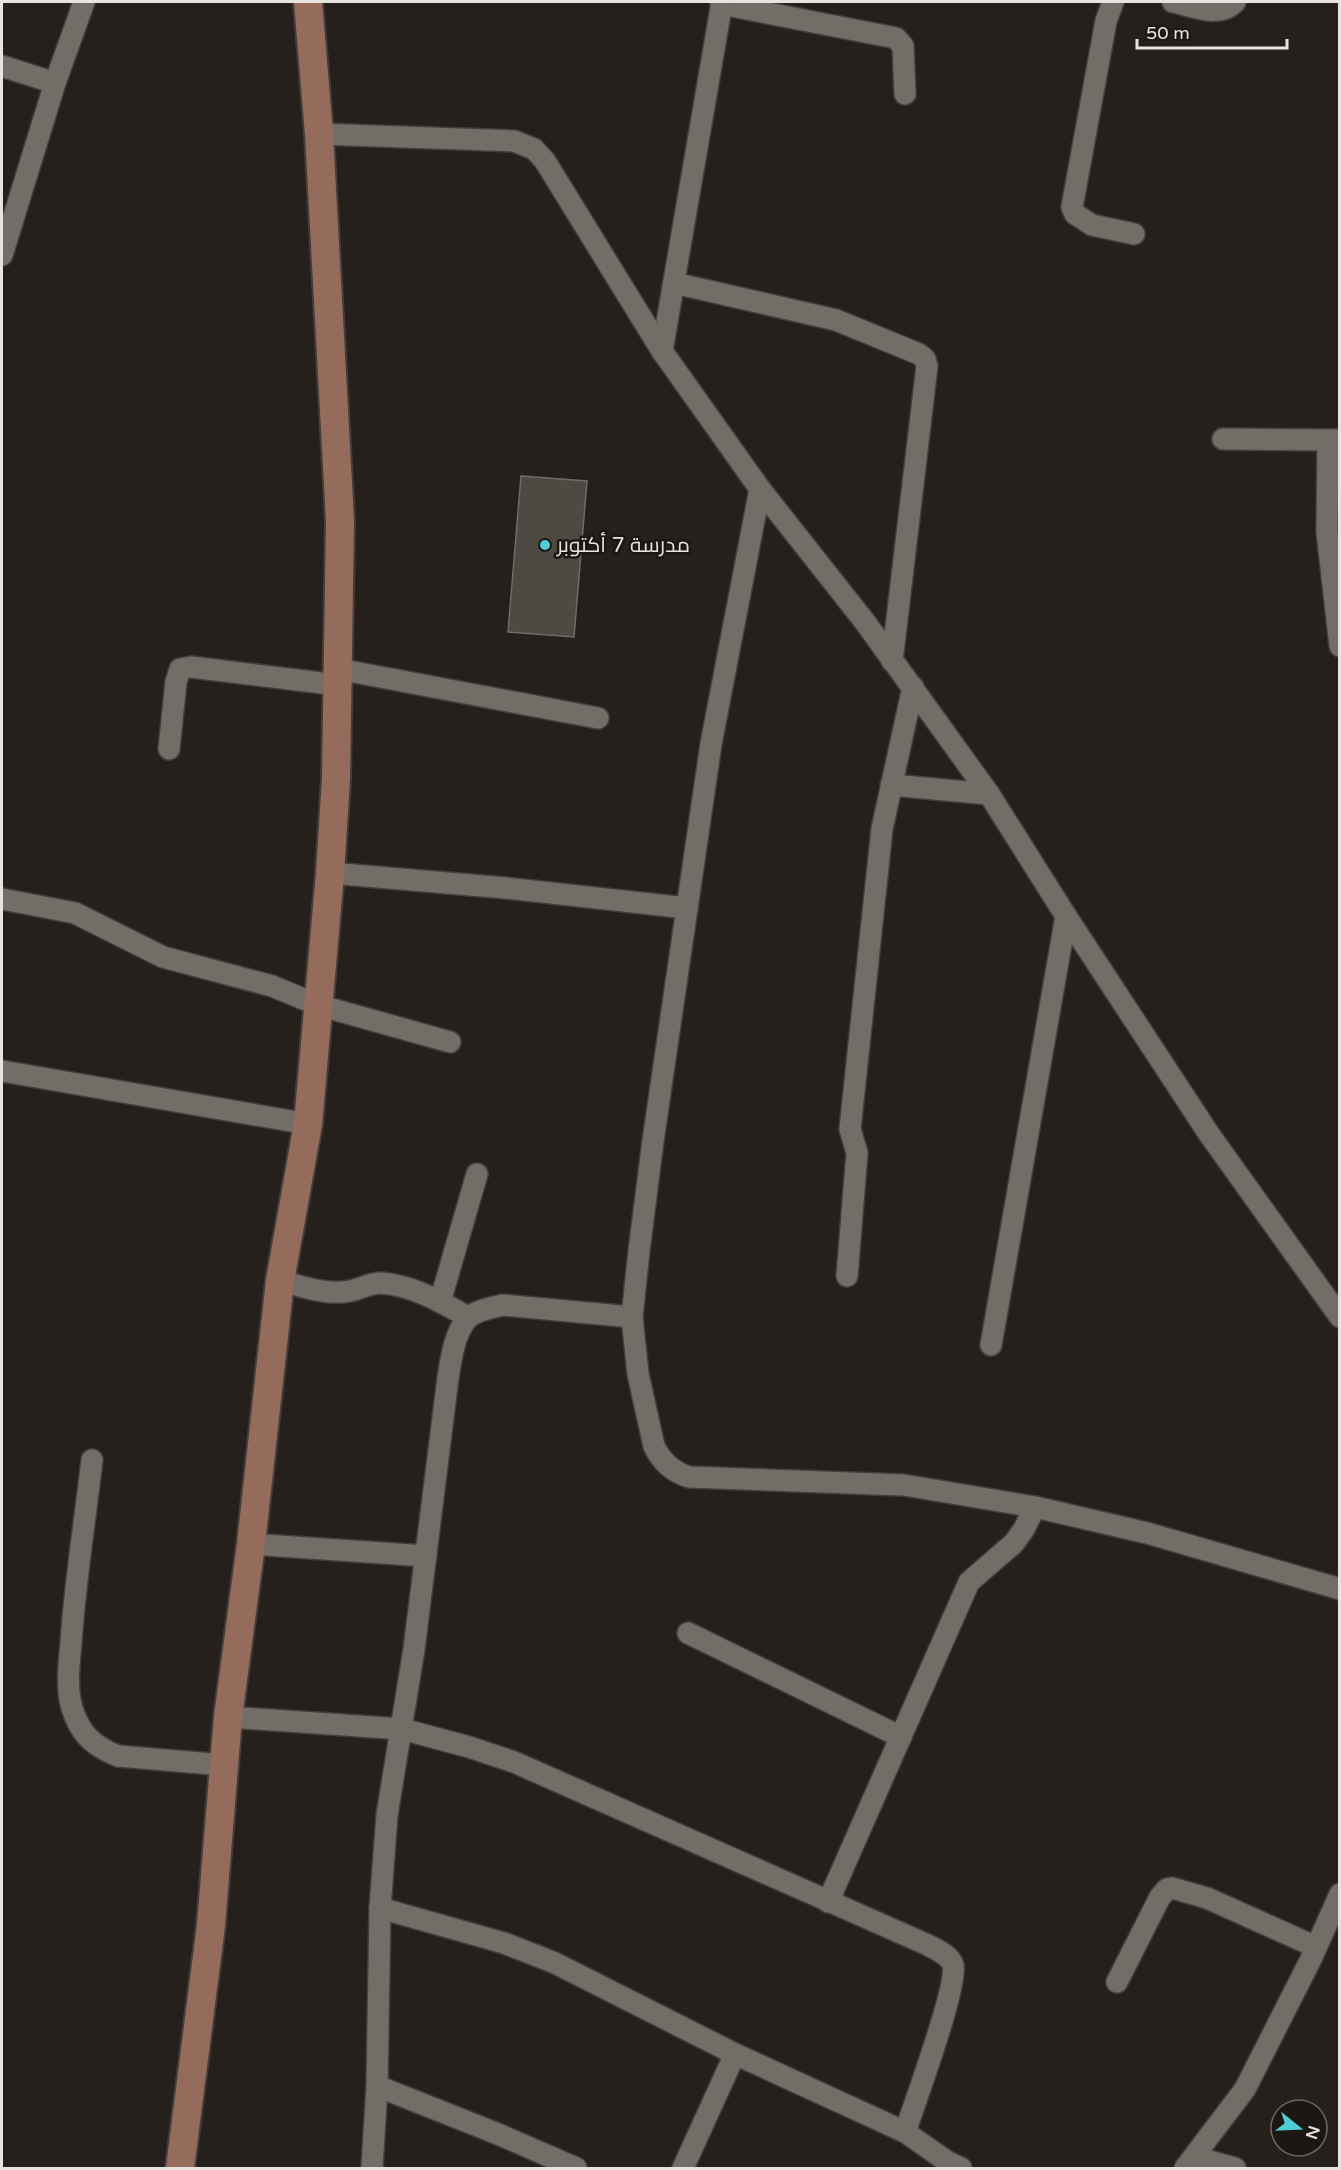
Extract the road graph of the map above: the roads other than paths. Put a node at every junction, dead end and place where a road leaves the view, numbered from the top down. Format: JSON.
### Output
{"nodes":[{"id":1,"x":84,"y":2,"type":"edge"},
{"id":2,"x":308,"y":2,"type":"edge"},
{"id":3,"x":1113,"y":2,"type":"edge"},
{"id":4,"x":1173,"y":2,"type":"edge"},
{"id":5,"x":1235,"y":2,"type":"edge"},
{"id":6,"x":721,"y":3,"type":"edge"},
{"id":7,"x":2,"y":66,"type":"edge"},
{"id":8,"x":55,"y":84,"type":"junction"},
{"id":9,"x":905,"y":94,"type":"dead end"},
{"id":10,"x":319,"y":134,"type":"junction"},
{"id":11,"x":1134,"y":234,"type":"dead end"},
{"id":12,"x":2,"y":255,"type":"edge"},
{"id":13,"x":674,"y":284,"type":"junction"},
{"id":14,"x":662,"y":351,"type":"junction"},
{"id":15,"x":1223,"y":439,"type":"dead end"},
{"id":16,"x":1334,"y":440,"type":"edge"},
{"id":17,"x":760,"y":489,"type":"junction"},
{"id":18,"x":1340,"y":646,"type":"edge"},
{"id":19,"x":892,"y":661,"type":"junction"},
{"id":20,"x":338,"y":677,"type":"junction"},
{"id":21,"x":913,"y":687,"type":"junction"},
{"id":22,"x":598,"y":717,"type":"dead end"},
{"id":23,"x":169,"y":749,"type":"dead end"},
{"id":24,"x":891,"y":785,"type":"junction"},
{"id":25,"x":989,"y":794,"type":"junction"},
{"id":26,"x":330,"y":873,"type":"junction"},
{"id":27,"x":2,"y":899,"type":"edge"},
{"id":28,"x":687,"y":908,"type":"junction"},
{"id":29,"x":1066,"y":916,"type":"junction"},
{"id":30,"x":318,"y":1005,"type":"junction"},
{"id":31,"x":450,"y":1042,"type":"dead end"},
{"id":32,"x":2,"y":1071,"type":"edge"},
{"id":33,"x":308,"y":1124,"type":"junction"},
{"id":34,"x":477,"y":1174,"type":"dead end"},
{"id":35,"x":847,"y":1276,"type":"dead end"},
{"id":36,"x":280,"y":1281,"type":"junction"},
{"id":37,"x":440,"y":1302,"type":"junction"},
{"id":38,"x":468,"y":1317,"type":"junction"},
{"id":39,"x":632,"y":1317,"type":"junction"},
{"id":40,"x":1340,"y":1317,"type":"edge"},
{"id":41,"x":991,"y":1345,"type":"dead end"},
{"id":42,"x":92,"y":1460,"type":"dead end"},
{"id":43,"x":1035,"y":1507,"type":"junction"},
{"id":44,"x":251,"y":1544,"type":"junction"},
{"id":45,"x":426,"y":1556,"type":"junction"},
{"id":46,"x":1340,"y":1588,"type":"edge"},
{"id":47,"x":688,"y":1633,"type":"dead end"},
{"id":48,"x":228,"y":1717,"type":"junction"},
{"id":49,"x":402,"y":1729,"type":"junction"},
{"id":50,"x":901,"y":1737,"type":"junction"},
{"id":51,"x":224,"y":1765,"type":"junction"},
{"id":52,"x":1340,"y":1894,"type":"edge"},
{"id":53,"x":828,"y":1902,"type":"junction"},
{"id":54,"x":380,"y":1908,"type":"junction"},
{"id":55,"x":1316,"y":1947,"type":"junction"},
{"id":56,"x":1117,"y":1983,"type":"dead end"},
{"id":57,"x":735,"y":2054,"type":"junction"},
{"id":58,"x":377,"y":2086,"type":"junction"},
{"id":59,"x":905,"y":2132,"type":"junction"},
{"id":60,"x":1190,"y":2163,"type":"edge"},
{"id":61,"x":180,"y":2169,"type":"edge"},
{"id":62,"x":372,"y":2169,"type":"edge"},
{"id":63,"x":576,"y":2169,"type":"edge"},
{"id":64,"x":683,"y":2169,"type":"edge"},
{"id":65,"x":961,"y":2169,"type":"edge"},
{"id":66,"x":1235,"y":2169,"type":"edge"}],
"edges":[{"from":1,"to":8,"type":"street"},
{"from":2,"to":10,"type":"street"},
{"from":3,"to":11,"type":"street"},
{"from":4,"to":5,"type":"street"},
{"from":6,"to":9,"type":"street"},
{"from":6,"to":13,"type":"street"},
{"from":7,"to":8,"type":"street"},
{"from":8,"to":12,"type":"street"},
{"from":10,"to":14,"type":"street"},
{"from":10,"to":20,"type":"street"},
{"from":13,"to":14,"type":"street"},
{"from":13,"to":19,"type":"street"},
{"from":14,"to":17,"type":"street"},
{"from":15,"to":16,"type":"street"},
{"from":16,"to":18,"type":"street"},
{"from":17,"to":19,"type":"street"},
{"from":17,"to":28,"type":"street"},
{"from":19,"to":21,"type":"street"},
{"from":20,"to":22,"type":"street"},
{"from":20,"to":23,"type":"street"},
{"from":20,"to":26,"type":"street"},
{"from":21,"to":24,"type":"street"},
{"from":21,"to":25,"type":"street"},
{"from":24,"to":25,"type":"street"},
{"from":24,"to":35,"type":"street"},
{"from":25,"to":29,"type":"street"},
{"from":26,"to":28,"type":"street"},
{"from":26,"to":30,"type":"street"},
{"from":27,"to":30,"type":"street"},
{"from":28,"to":39,"type":"street"},
{"from":29,"to":40,"type":"street"},
{"from":29,"to":41,"type":"street"},
{"from":30,"to":31,"type":"street"},
{"from":30,"to":33,"type":"street"},
{"from":32,"to":33,"type":"street"},
{"from":33,"to":36,"type":"street"},
{"from":34,"to":37,"type":"street"},
{"from":36,"to":37,"type":"street"},
{"from":36,"to":44,"type":"street"},
{"from":37,"to":38,"type":"street"},
{"from":38,"to":39,"type":"street"},
{"from":38,"to":45,"type":"street"},
{"from":39,"to":43,"type":"street"},
{"from":42,"to":51,"type":"street"},
{"from":43,"to":46,"type":"street"},
{"from":43,"to":50,"type":"street"},
{"from":44,"to":45,"type":"street"},
{"from":44,"to":48,"type":"street"},
{"from":45,"to":49,"type":"street"},
{"from":47,"to":50,"type":"street"},
{"from":48,"to":49,"type":"street"},
{"from":48,"to":51,"type":"street"},
{"from":49,"to":53,"type":"street"},
{"from":49,"to":54,"type":"street"},
{"from":50,"to":53,"type":"street"},
{"from":51,"to":61,"type":"street"},
{"from":52,"to":55,"type":"street"},
{"from":53,"to":59,"type":"street"},
{"from":54,"to":57,"type":"street"},
{"from":54,"to":58,"type":"street"},
{"from":55,"to":56,"type":"street"},
{"from":55,"to":60,"type":"street"},
{"from":57,"to":59,"type":"street"},
{"from":57,"to":64,"type":"street"},
{"from":58,"to":62,"type":"street"},
{"from":58,"to":63,"type":"street"},
{"from":59,"to":65,"type":"street"},
{"from":60,"to":66,"type":"street"}]}
